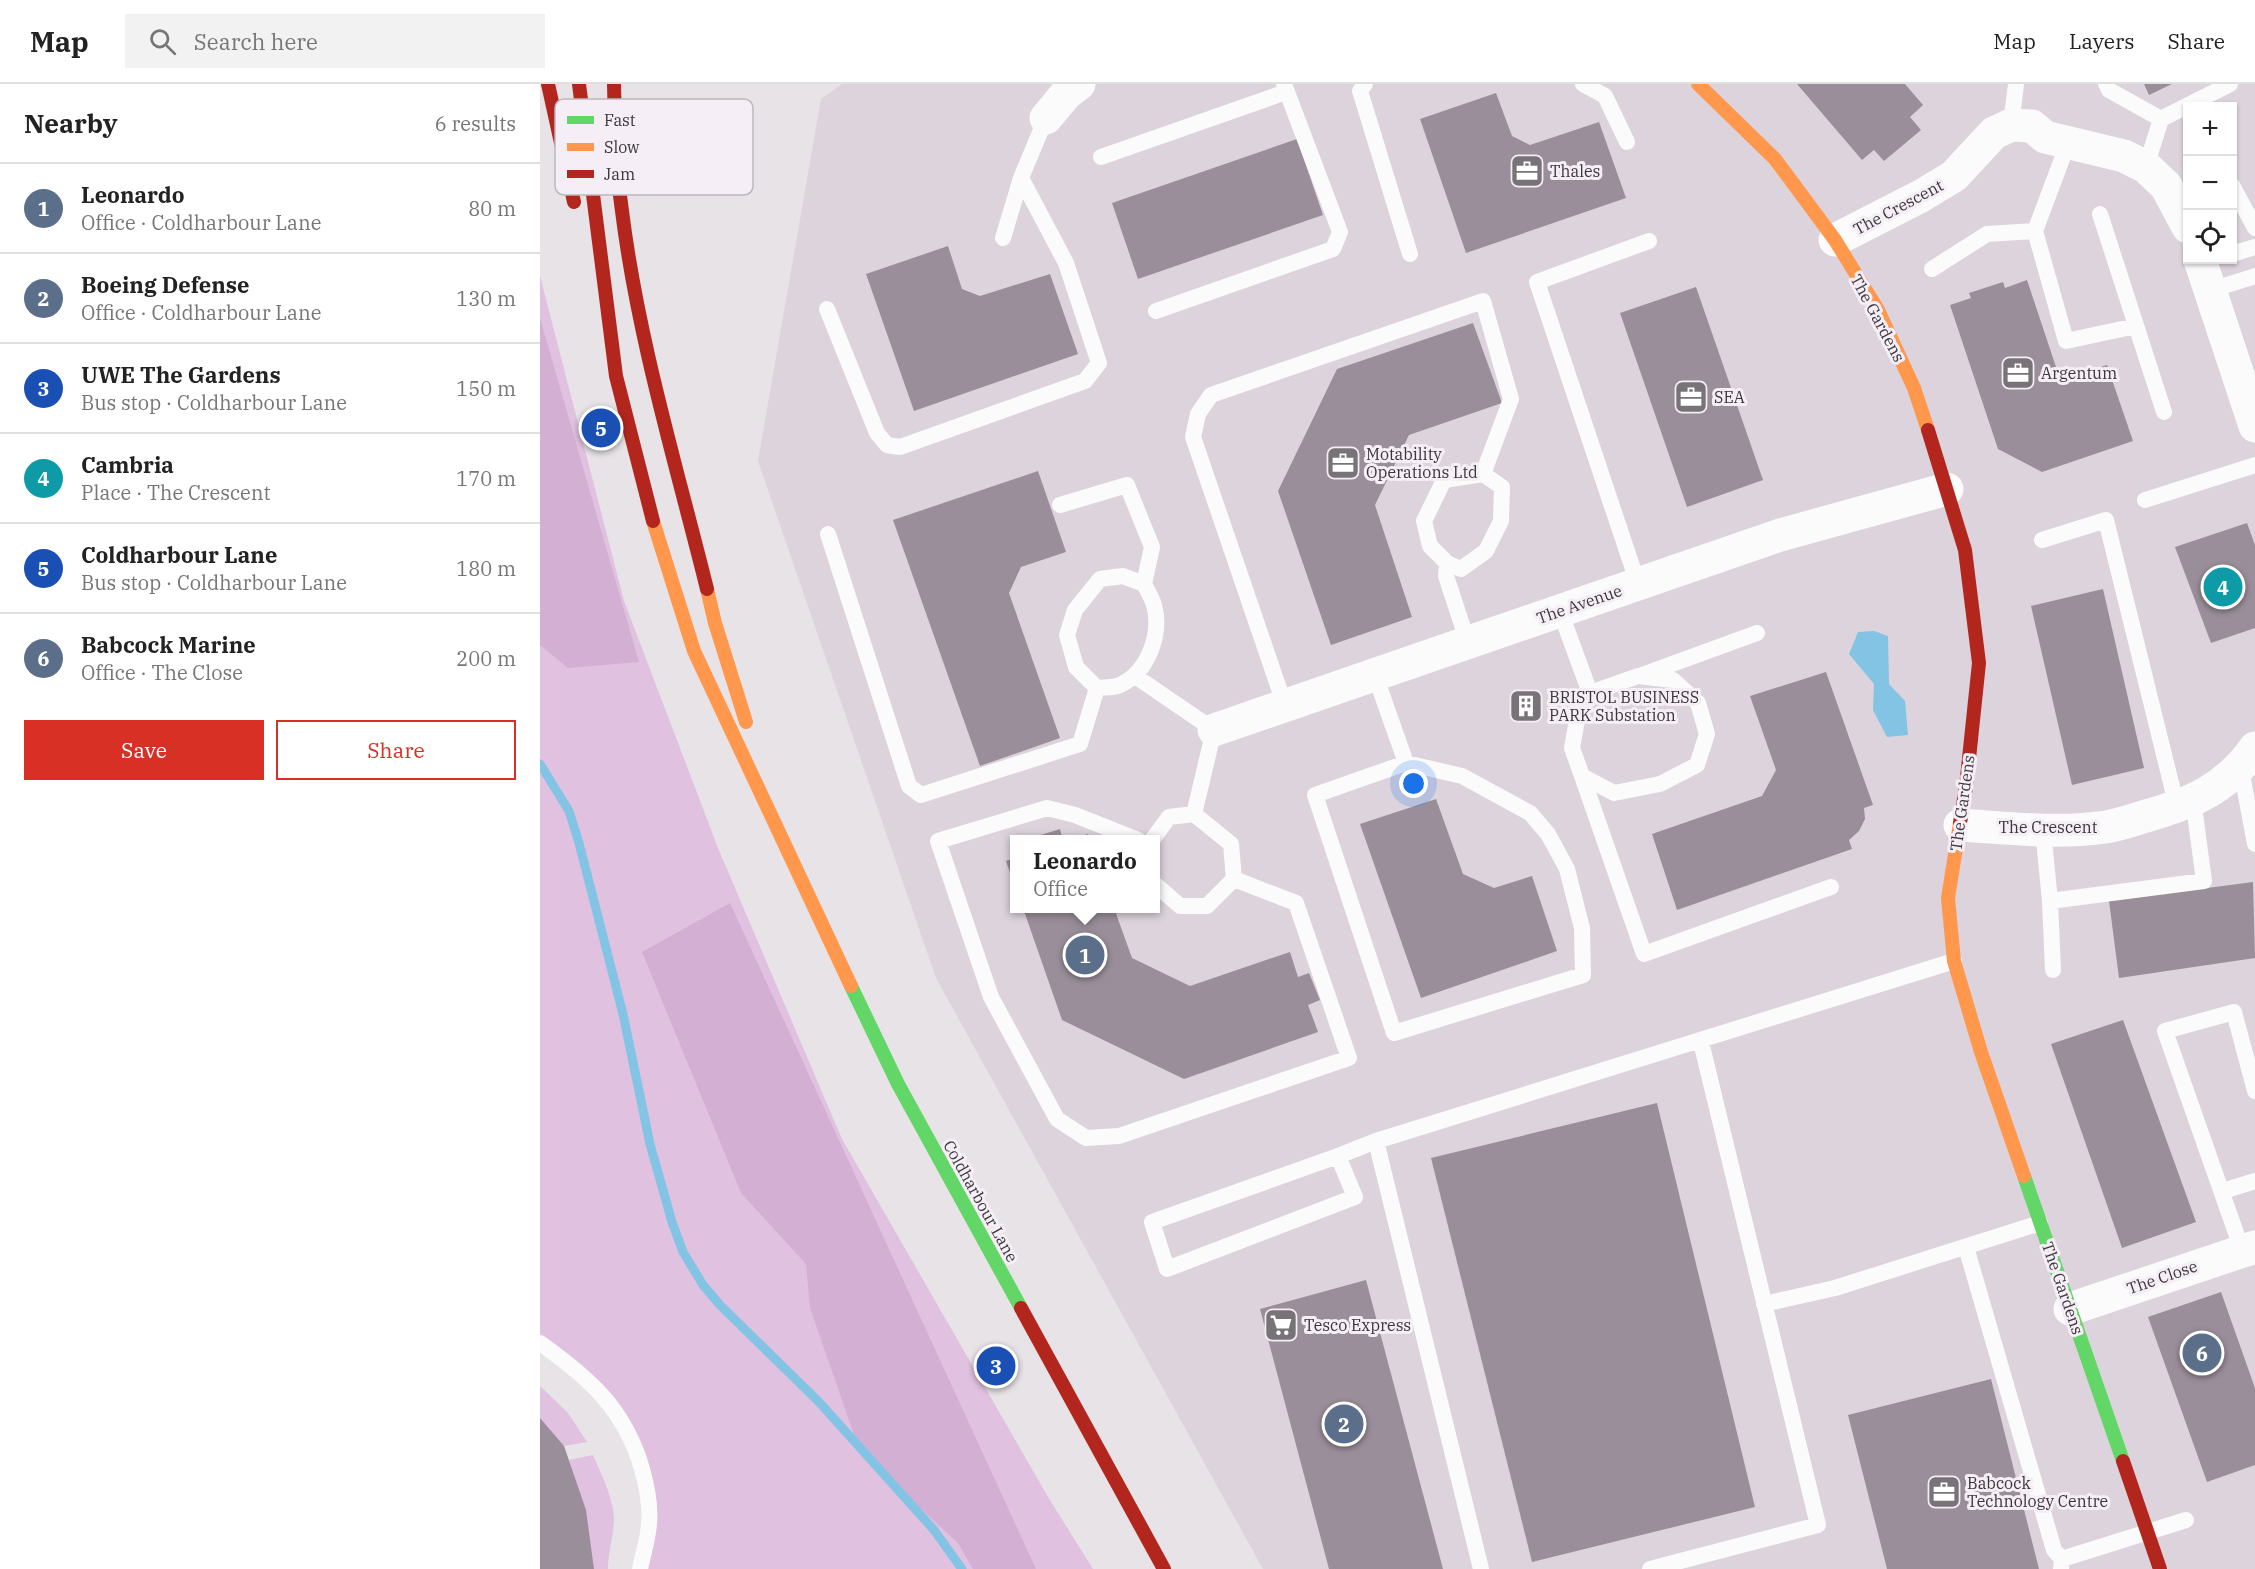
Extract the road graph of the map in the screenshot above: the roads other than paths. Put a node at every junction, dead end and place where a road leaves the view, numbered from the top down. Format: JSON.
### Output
{"nodes":[{"id":1,"x":548,"y":84,"type":"edge"},
{"id":2,"x":579,"y":84,"type":"edge"},
{"id":3,"x":614,"y":84,"type":"edge"},
{"id":4,"x":1079,"y":84,"type":"edge"},
{"id":5,"x":1365,"y":84,"type":"edge"},
{"id":6,"x":1583,"y":84,"type":"edge"},
{"id":7,"x":1698,"y":84,"type":"edge"},
{"id":8,"x":2016,"y":84,"type":"edge"},
{"id":9,"x":2106,"y":84,"type":"edge"},
{"id":10,"x":2230,"y":84,"type":"edge"},
{"id":11,"x":1285,"y":88,"type":"edge"},
{"id":12,"x":581,"y":99,"type":"edge"},
{"id":13,"x":614,"y":99,"type":"edge"},
{"id":14,"x":555,"y":116,"type":"edge"},
{"id":15,"x":1046,"y":118,"type":"joint"},
{"id":16,"x":2161,"y":119,"type":"junction"},
{"id":17,"x":2011,"y":125,"type":"junction"},
{"id":18,"x":1627,"y":142,"type":"dead end"},
{"id":19,"x":2068,"y":143,"type":"junction"},
{"id":20,"x":1101,"y":157,"type":"dead end"},
{"id":21,"x":2146,"y":167,"type":"junction"},
{"id":22,"x":1021,"y":178,"type":"junction"},
{"id":23,"x":2237,"y":194,"type":"edge"},
{"id":24,"x":572,"y":195,"type":"edge"},
{"id":25,"x":593,"y":195,"type":"edge"},
{"id":26,"x":620,"y":195,"type":"edge"},
{"id":27,"x":2100,"y":214,"type":"dead end"},
{"id":28,"x":2183,"y":219,"type":"edge"},
{"id":29,"x":578,"y":220,"type":"dead end"},
{"id":30,"x":2255,"y":228,"type":"edge"},
{"id":31,"x":2035,"y":231,"type":"junction"},
{"id":32,"x":1003,"y":238,"type":"dead end"},
{"id":33,"x":1835,"y":240,"type":"junction"},
{"id":34,"x":1649,"y":241,"type":"dead end"},
{"id":35,"x":2255,"y":247,"type":"edge"},
{"id":36,"x":2237,"y":252,"type":"edge"},
{"id":37,"x":586,"y":253,"type":"dead end"},
{"id":38,"x":1410,"y":254,"type":"dead end"},
{"id":39,"x":2207,"y":268,"type":"edge"},
{"id":40,"x":1932,"y":269,"type":"dead end"},
{"id":41,"x":2255,"y":276,"type":"edge"},
{"id":42,"x":827,"y":309,"type":"dead end"},
{"id":43,"x":1156,"y":311,"type":"dead end"},
{"id":44,"x":2136,"y":326,"type":"junction"},
{"id":45,"x":616,"y":376,"type":"junction"},
{"id":46,"x":2164,"y":412,"type":"dead end"},
{"id":47,"x":2255,"y":426,"type":"edge"},
{"id":48,"x":2255,"y":465,"type":"edge"},
{"id":49,"x":1483,"y":474,"type":"junction"},
{"id":50,"x":1947,"y":489,"type":"junction"},
{"id":51,"x":2145,"y":500,"type":"dead end"},
{"id":52,"x":1060,"y":505,"type":"dead end"},
{"id":53,"x":828,"y":534,"type":"dead end"},
{"id":54,"x":2042,"y":540,"type":"dead end"},
{"id":55,"x":1447,"y":562,"type":"junction"},
{"id":56,"x":1144,"y":584,"type":"junction"},
{"id":57,"x":1638,"y":584,"type":"junction"},
{"id":58,"x":1560,"y":611,"type":"junction"},
{"id":59,"x":1757,"y":633,"type":"dead end"},
{"id":60,"x":1468,"y":643,"type":"junction"},
{"id":61,"x":1375,"y":675,"type":"junction"},
{"id":62,"x":1135,"y":676,"type":"junction"},
{"id":63,"x":1638,"y":676,"type":"junction"},
{"id":64,"x":1097,"y":688,"type":"junction"},
{"id":65,"x":1590,"y":693,"type":"junction"},
{"id":66,"x":1285,"y":706,"type":"junction"},
{"id":67,"x":1214,"y":730,"type":"junction"},
{"id":68,"x":2248,"y":759,"type":"edge"},
{"id":69,"x":1406,"y":764,"type":"junction"},
{"id":70,"x":1581,"y":776,"type":"junction"},
{"id":71,"x":2185,"y":803,"type":"junction"},
{"id":72,"x":1194,"y":814,"type":"junction"},
{"id":73,"x":1960,"y":825,"type":"junction"},
{"id":74,"x":2043,"y":830,"type":"junction"},
{"id":75,"x":1125,"y":835,"type":"edge"},
{"id":76,"x":1156,"y":835,"type":"edge"},
{"id":77,"x":783,"y":841,"type":"junction"},
{"id":78,"x":2255,"y":844,"type":"edge"},
{"id":79,"x":1234,"y":879,"type":"junction"},
{"id":80,"x":1831,"y":887,"type":"dead end"},
{"id":81,"x":1160,"y":889,"type":"edge"},
{"id":82,"x":2050,"y":901,"type":"junction"},
{"id":83,"x":1954,"y":961,"type":"junction"},
{"id":84,"x":2053,"y":970,"type":"dead end"},
{"id":85,"x":1701,"y":1042,"type":"junction"},
{"id":86,"x":2255,"y":1091,"type":"edge"},
{"id":87,"x":1376,"y":1141,"type":"junction"},
{"id":88,"x":1338,"y":1156,"type":"junction"},
{"id":89,"x":2255,"y":1181,"type":"edge"},
{"id":90,"x":2223,"y":1191,"type":"junction"},
{"id":91,"x":2040,"y":1222,"type":"junction"},
{"id":92,"x":1965,"y":1247,"type":"junction"},
{"id":93,"x":2248,"y":1248,"type":"edge"},
{"id":94,"x":1764,"y":1304,"type":"junction"},
{"id":95,"x":2070,"y":1309,"type":"junction"},
{"id":96,"x":540,"y":1343,"type":"edge"},
{"id":97,"x":2186,"y":1520,"type":"dead end"},
{"id":98,"x":2148,"y":1532,"type":"junction"},
{"id":99,"x":2062,"y":1564,"type":"edge"},
{"id":100,"x":640,"y":1569,"type":"edge"},
{"id":101,"x":1164,"y":1569,"type":"edge"},
{"id":102,"x":1481,"y":1569,"type":"edge"},
{"id":103,"x":1650,"y":1569,"type":"edge"},
{"id":104,"x":2160,"y":1569,"type":"edge"}],
"edges":[{"from":1,"to":14,"type":"street"},
{"from":2,"to":12,"type":"street","name":"Coldharbour Lane"},
{"from":3,"to":13,"type":"street","name":"Coldharbour Lane"},
{"from":4,"to":15,"type":"street"},
{"from":5,"to":38,"type":"lane"},
{"from":6,"to":18,"type":"lane"},
{"from":7,"to":33,"type":"street","name":"The Gardens"},
{"from":8,"to":17,"type":"lane"},
{"from":9,"to":16,"type":"lane"},
{"from":10,"to":16,"type":"lane"},
{"from":11,"to":20,"type":"lane"},
{"from":11,"to":43,"type":"lane"},
{"from":15,"to":22,"type":"lane"},
{"from":16,"to":21,"type":"lane"},
{"from":17,"to":19,"type":"street"},
{"from":17,"to":33,"type":"street","name":"The Crescent"},
{"from":19,"to":21,"type":"street"},
{"from":19,"to":31,"type":"lane"},
{"from":21,"to":28,"type":"street"},
{"from":22,"to":32,"type":"lane"},
{"from":22,"to":42,"type":"lane"},
{"from":23,"to":30,"type":"lane"},
{"from":24,"to":29,"type":"street"},
{"from":25,"to":45,"type":"street","name":"Coldharbour Lane"},
{"from":26,"to":77,"type":"street","name":"Coldharbour Lane"},
{"from":27,"to":44,"type":"lane"},
{"from":31,"to":40,"type":"lane"},
{"from":31,"to":44,"type":"lane"},
{"from":33,"to":50,"type":"street","name":"The Gardens"},
{"from":34,"to":57,"type":"lane"},
{"from":35,"to":36,"type":"lane"},
{"from":37,"to":45,"type":"street"},
{"from":39,"to":41,"type":"lane"},
{"from":39,"to":47,"type":"street"},
{"from":44,"to":46,"type":"lane"},
{"from":45,"to":77,"type":"street","name":"Coldharbour Lane"},
{"from":48,"to":51,"type":"lane"},
{"from":49,"to":55,"type":"lane"},
{"from":49,"to":55,"type":"lane"},
{"from":49,"to":66,"type":"lane"},
{"from":50,"to":57,"type":"street","name":"The Avenue"},
{"from":50,"to":73,"type":"street","name":"The Gardens"},
{"from":52,"to":56,"type":"lane"},
{"from":53,"to":64,"type":"lane"},
{"from":54,"to":71,"type":"lane"},
{"from":55,"to":60,"type":"lane"},
{"from":56,"to":62,"type":"lane"},
{"from":56,"to":64,"type":"lane"},
{"from":57,"to":58,"type":"street","name":"The Avenue"},
{"from":58,"to":60,"type":"street","name":"The Avenue"},
{"from":58,"to":65,"type":"lane"},
{"from":59,"to":63,"type":"lane"},
{"from":60,"to":61,"type":"street","name":"The Avenue"},
{"from":61,"to":66,"type":"street","name":"The Avenue"},
{"from":61,"to":69,"type":"lane"},
{"from":62,"to":64,"type":"lane"},
{"from":62,"to":67,"type":"lane"},
{"from":63,"to":65,"type":"lane"},
{"from":63,"to":70,"type":"lane"},
{"from":65,"to":70,"type":"lane"},
{"from":66,"to":67,"type":"street","name":"The Avenue"},
{"from":67,"to":72,"type":"lane"},
{"from":68,"to":71,"type":"street","name":"The Crescent"},
{"from":68,"to":78,"type":"lane"},
{"from":69,"to":69,"type":"lane"},
{"from":70,"to":80,"type":"lane"},
{"from":71,"to":74,"type":"street","name":"The Crescent"},
{"from":71,"to":82,"type":"lane"},
{"from":72,"to":76,"type":"lane"},
{"from":72,"to":79,"type":"lane"},
{"from":73,"to":74,"type":"street","name":"The Crescent"},
{"from":73,"to":83,"type":"street","name":"The Gardens"},
{"from":74,"to":82,"type":"lane"},
{"from":75,"to":79,"type":"lane"},
{"from":77,"to":101,"type":"street","name":"Coldharbour Lane"},
{"from":79,"to":81,"type":"lane"},
{"from":82,"to":84,"type":"lane"},
{"from":83,"to":85,"type":"lane"},
{"from":83,"to":91,"type":"street","name":"The Gardens"},
{"from":85,"to":87,"type":"lane"},
{"from":85,"to":94,"type":"lane"},
{"from":86,"to":90,"type":"lane"},
{"from":87,"to":88,"type":"lane"},
{"from":87,"to":102,"type":"lane"},
{"from":88,"to":88,"type":"lane"},
{"from":89,"to":90,"type":"lane"},
{"from":90,"to":93,"type":"lane"},
{"from":91,"to":92,"type":"lane"},
{"from":91,"to":95,"type":"street","name":"The Gardens"},
{"from":92,"to":94,"type":"lane"},
{"from":92,"to":99,"type":"lane"},
{"from":93,"to":95,"type":"street","name":"The Close"},
{"from":94,"to":103,"type":"lane"},
{"from":95,"to":98,"type":"street","name":"The Gardens"},
{"from":96,"to":100,"type":"lane"},
{"from":97,"to":98,"type":"lane"},
{"from":98,"to":99,"type":"lane"},
{"from":98,"to":104,"type":"street","name":"The Gardens"}]}
